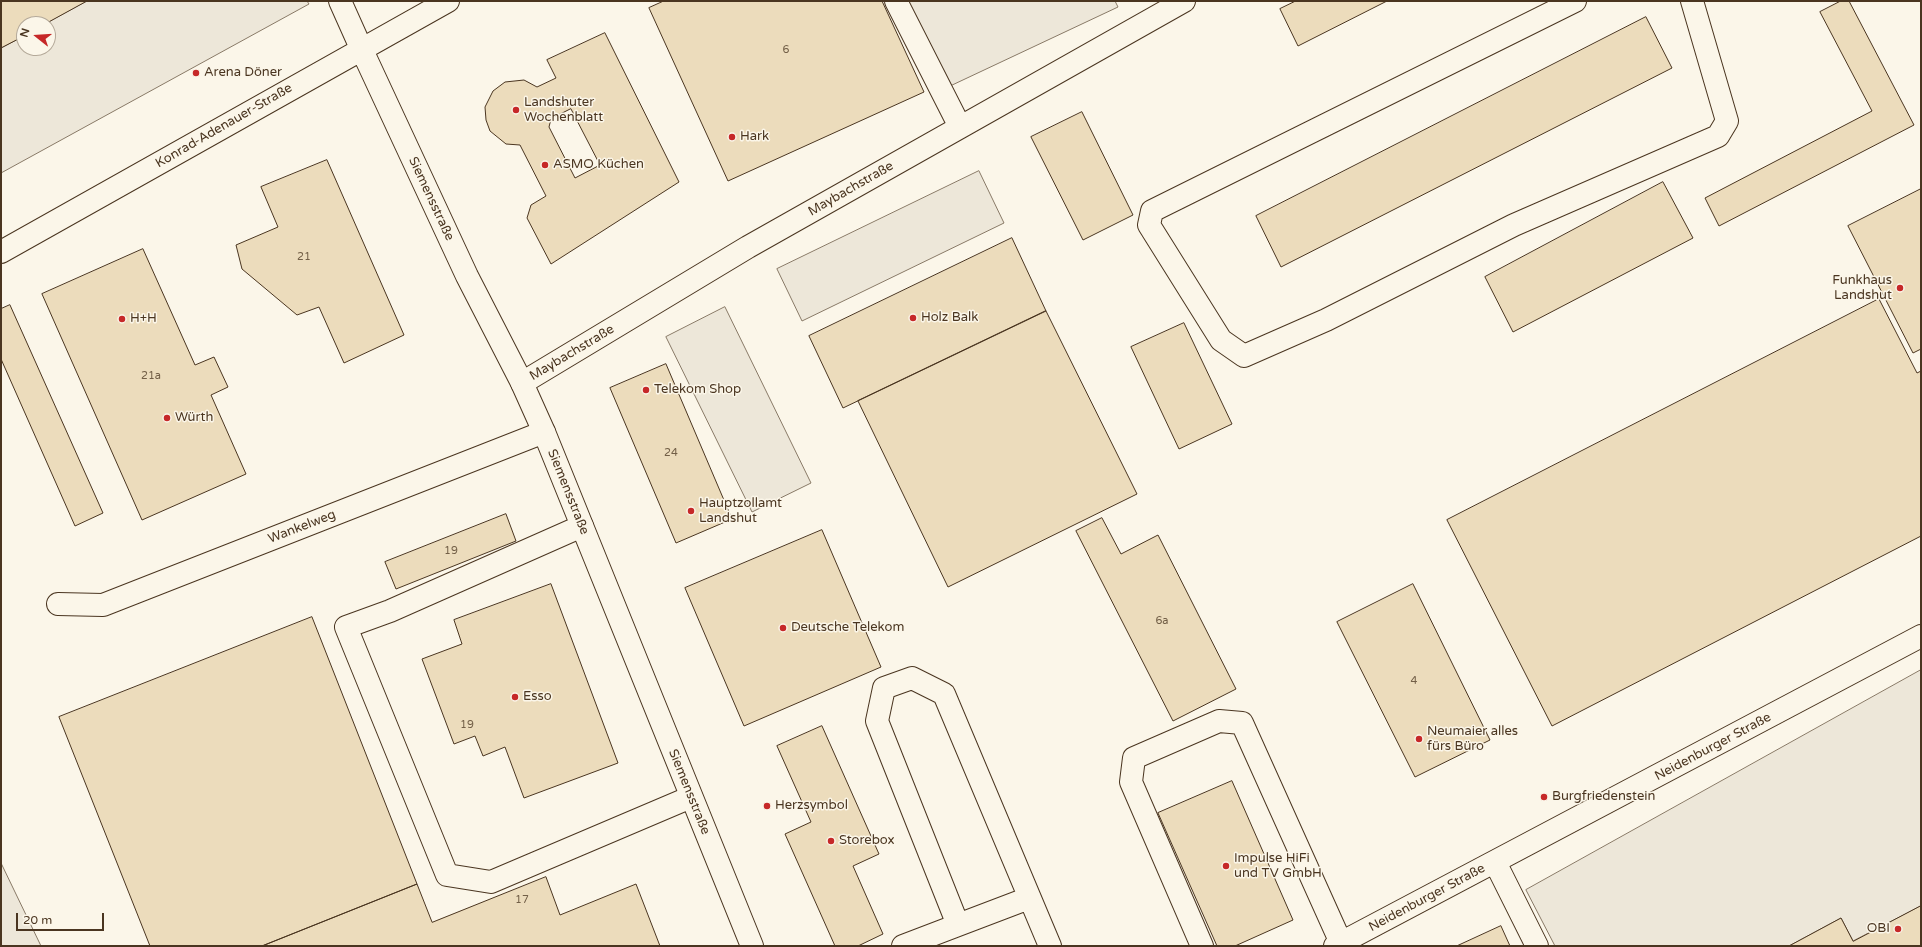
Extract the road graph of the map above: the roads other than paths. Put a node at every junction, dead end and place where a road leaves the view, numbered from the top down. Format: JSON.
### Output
{"nodes":[{"id":1,"x":340,"y":1,"type":"edge"},
{"id":2,"x":448,"y":1,"type":"edge"},
{"id":3,"x":896,"y":1,"type":"edge"},
{"id":4,"x":1184,"y":1,"type":"edge"},
{"id":5,"x":1575,"y":1,"type":"edge"},
{"id":6,"x":1692,"y":1,"type":"edge"},
{"id":7,"x":361,"y":48,"type":"junction"},
{"id":8,"x":960,"y":127,"type":"junction"},
{"id":9,"x":1,"y":252,"type":"edge"},
{"id":10,"x":522,"y":383,"type":"junction"},
{"id":11,"x":544,"y":432,"type":"junction"},
{"id":12,"x":582,"y":526,"type":"junction"},
{"id":13,"x":58,"y":604,"type":"dead end"},
{"id":14,"x":1921,"y":636,"type":"edge"},
{"id":15,"x":691,"y":797,"type":"junction"},
{"id":16,"x":1495,"y":862,"type":"junction"},
{"id":17,"x":1029,"y":898,"type":"junction"},
{"id":18,"x":958,"y":925,"type":"junction"},
{"id":19,"x":1338,"y":944,"type":"edge"},
{"id":20,"x":752,"y":946,"type":"edge"},
{"id":21,"x":903,"y":946,"type":"edge"},
{"id":22,"x":1050,"y":946,"type":"edge"},
{"id":23,"x":1202,"y":946,"type":"edge"},
{"id":24,"x":1537,"y":946,"type":"edge"}],
"edges":[{"from":1,"to":7,"type":"street","name":"Siemensstraße"},
{"from":2,"to":7,"type":"street","name":"Konrad-Adenauer-Straße"},
{"from":3,"to":8,"type":"street"},
{"from":4,"to":8,"type":"street","name":"Maybachstraße"},
{"from":5,"to":6,"type":"street"},
{"from":7,"to":9,"type":"street","name":"Konrad-Adenauer-Straße"},
{"from":7,"to":10,"type":"street","name":"Siemensstraße"},
{"from":8,"to":10,"type":"street","name":"Maybachstraße"},
{"from":10,"to":11,"type":"street","name":"Siemensstraße"},
{"from":11,"to":12,"type":"street","name":"Siemensstraße"},
{"from":11,"to":13,"type":"street","name":"Wankelweg"},
{"from":12,"to":15,"type":"street","name":"Siemensstraße"},
{"from":12,"to":15,"type":"street"},
{"from":14,"to":16,"type":"street","name":"Neidenburger Straße"},
{"from":15,"to":20,"type":"street","name":"Siemensstraße"},
{"from":16,"to":19,"type":"street","name":"Neidenburger Straße"},
{"from":16,"to":24,"type":"street"},
{"from":17,"to":18,"type":"street"},
{"from":17,"to":18,"type":"street"},
{"from":17,"to":22,"type":"street"},
{"from":18,"to":21,"type":"street"},
{"from":19,"to":23,"type":"street"}]}
